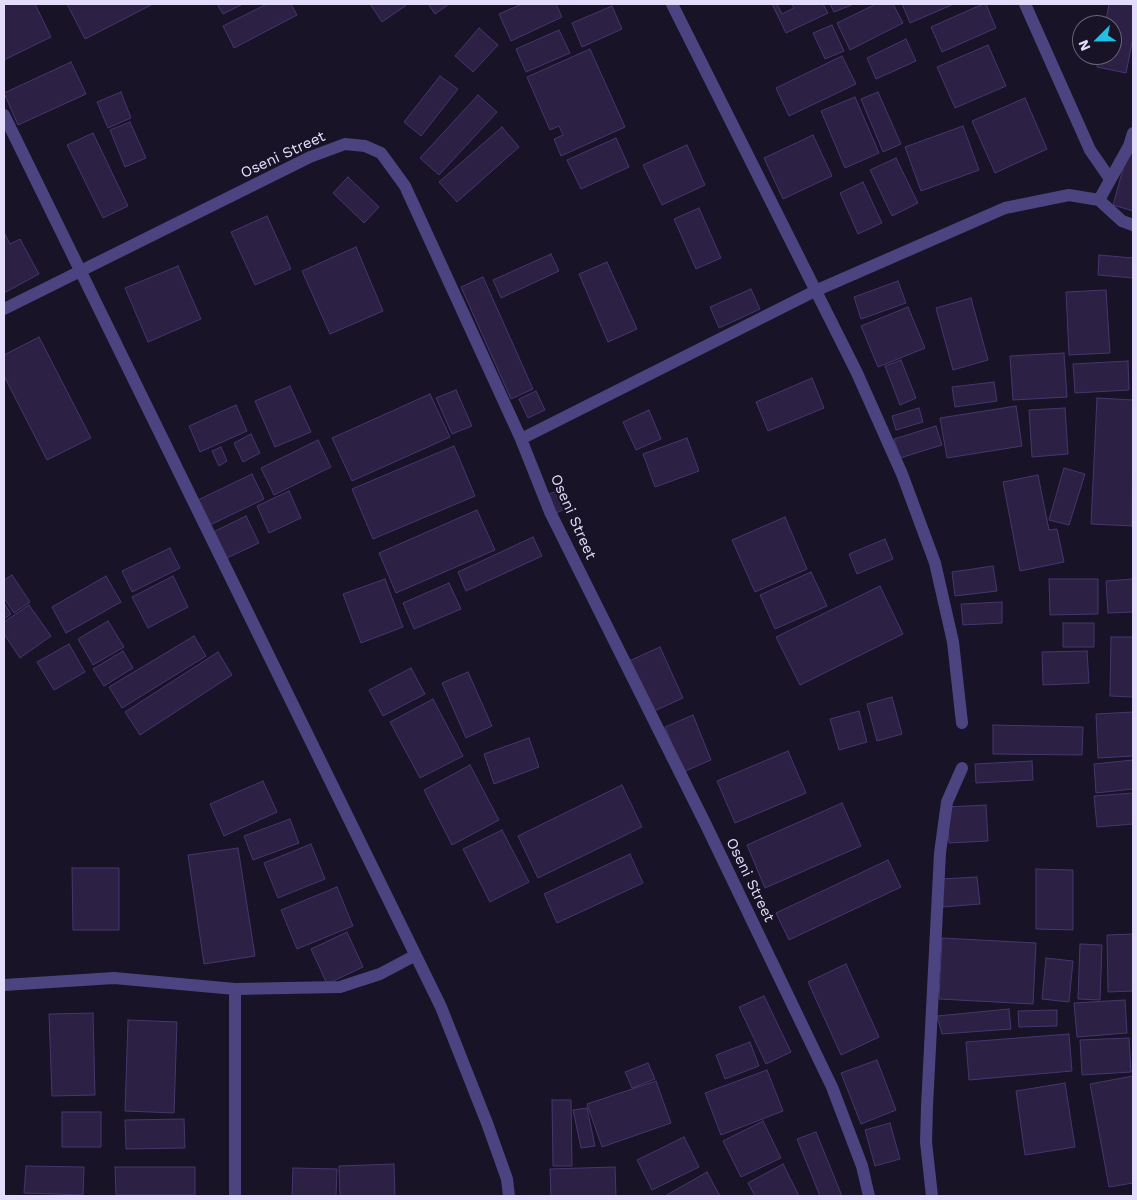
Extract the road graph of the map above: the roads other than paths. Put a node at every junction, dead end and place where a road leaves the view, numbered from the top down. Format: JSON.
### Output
{"nodes":[{"id":1,"x":672,"y":4,"type":"edge"},
{"id":2,"x":1025,"y":4,"type":"edge"},
{"id":3,"x":4,"y":115,"type":"edge"},
{"id":4,"x":1133,"y":132,"type":"edge"},
{"id":5,"x":1110,"y":179,"type":"junction"},
{"id":6,"x":1099,"y":200,"type":"junction"},
{"id":7,"x":1133,"y":225,"type":"edge"},
{"id":8,"x":81,"y":271,"type":"junction"},
{"id":9,"x":815,"y":291,"type":"junction"},
{"id":10,"x":4,"y":309,"type":"edge"},
{"id":11,"x":521,"y":439,"type":"junction"},
{"id":12,"x":962,"y":723,"type":"dead end"},
{"id":13,"x":962,"y":768,"type":"dead end"},
{"id":14,"x":414,"y":956,"type":"junction"},
{"id":15,"x":4,"y":986,"type":"edge"},
{"id":16,"x":235,"y":989,"type":"junction"},
{"id":17,"x":235,"y":1196,"type":"edge"},
{"id":18,"x":509,"y":1196,"type":"edge"},
{"id":19,"x":869,"y":1196,"type":"edge"},
{"id":20,"x":932,"y":1196,"type":"edge"}],
"edges":[{"from":1,"to":9,"type":"street"},
{"from":2,"to":5,"type":"street"},
{"from":3,"to":8,"type":"street"},
{"from":4,"to":5,"type":"street"},
{"from":5,"to":6,"type":"street"},
{"from":6,"to":7,"type":"street"},
{"from":6,"to":9,"type":"street"},
{"from":8,"to":10,"type":"street","name":"Oseni Street"},
{"from":8,"to":11,"type":"street","name":"Oseni Street"},
{"from":8,"to":14,"type":"street"},
{"from":9,"to":11,"type":"street"},
{"from":9,"to":12,"type":"street"},
{"from":11,"to":19,"type":"street","name":"Oseni Street"},
{"from":13,"to":20,"type":"street"},
{"from":14,"to":16,"type":"street"},
{"from":14,"to":18,"type":"street"},
{"from":15,"to":16,"type":"street"},
{"from":16,"to":17,"type":"street"}]}
